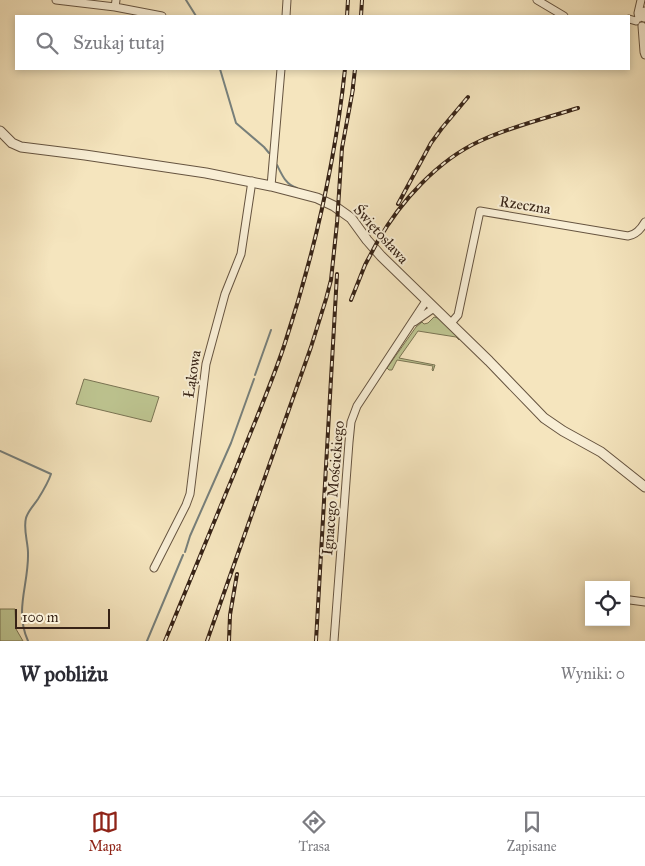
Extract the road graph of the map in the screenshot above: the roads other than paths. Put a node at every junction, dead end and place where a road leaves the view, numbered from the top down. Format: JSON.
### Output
{"nodes":[{"id":1,"x":56,"y":0,"type":"edge"},
{"id":2,"x":287,"y":0,"type":"edge"},
{"id":3,"x":537,"y":0,"type":"edge"},
{"id":4,"x":640,"y":0,"type":"edge"},
{"id":5,"x":115,"y":3,"type":"edge"},
{"id":6,"x":158,"y":15,"type":"edge"},
{"id":7,"x":286,"y":15,"type":"edge"},
{"id":8,"x":562,"y":15,"type":"edge"},
{"id":9,"x":641,"y":20,"type":"edge"},
{"id":10,"x":645,"y":55,"type":"edge"},
{"id":11,"x":281,"y":70,"type":"edge"},
{"id":12,"x":0,"y":131,"type":"edge"},
{"id":13,"x":252,"y":182,"type":"junction"},
{"id":14,"x":272,"y":186,"type":"junction"},
{"id":15,"x":645,"y":222,"type":"edge"},
{"id":16,"x":426,"y":301,"type":"junction"},
{"id":17,"x":434,"y":308,"type":"junction"},
{"id":18,"x":451,"y":323,"type":"junction"},
{"id":19,"x":412,"y":324,"type":"junction"},
{"id":20,"x":645,"y":487,"type":"edge"},
{"id":21,"x":154,"y":568,"type":"dead end"},
{"id":22,"x":630,"y":600,"type":"dead end"},
{"id":23,"x":645,"y":602,"type":"edge"},
{"id":24,"x":334,"y":641,"type":"edge"}],
"edges":[{"from":1,"to":5,"type":"street"},
{"from":2,"to":7,"type":"street"},
{"from":3,"to":8,"type":"street"},
{"from":4,"to":9,"type":"street"},
{"from":5,"to":6,"type":"street"},
{"from":9,"to":10,"type":"street"},
{"from":11,"to":14,"type":"street"},
{"from":12,"to":13,"type":"street","name":"Świętosława"},
{"from":13,"to":14,"type":"street","name":"Świętosława"},
{"from":13,"to":21,"type":"street","name":"Łąkowa"},
{"from":14,"to":16,"type":"street","name":"Świętosława"},
{"from":15,"to":18,"type":"street","name":"Rzeczna"},
{"from":16,"to":17,"type":"street","name":"Świętosława"},
{"from":16,"to":19,"type":"street","name":"Ignacego Mościckiego"},
{"from":17,"to":18,"type":"street","name":"Świętosława"},
{"from":17,"to":19,"type":"street","name":"Ignacego Mościckiego"},
{"from":18,"to":20,"type":"street","name":"Świętosława"},
{"from":19,"to":24,"type":"street","name":"Ignacego Mościckiego"},
{"from":22,"to":23,"type":"street"}]}
